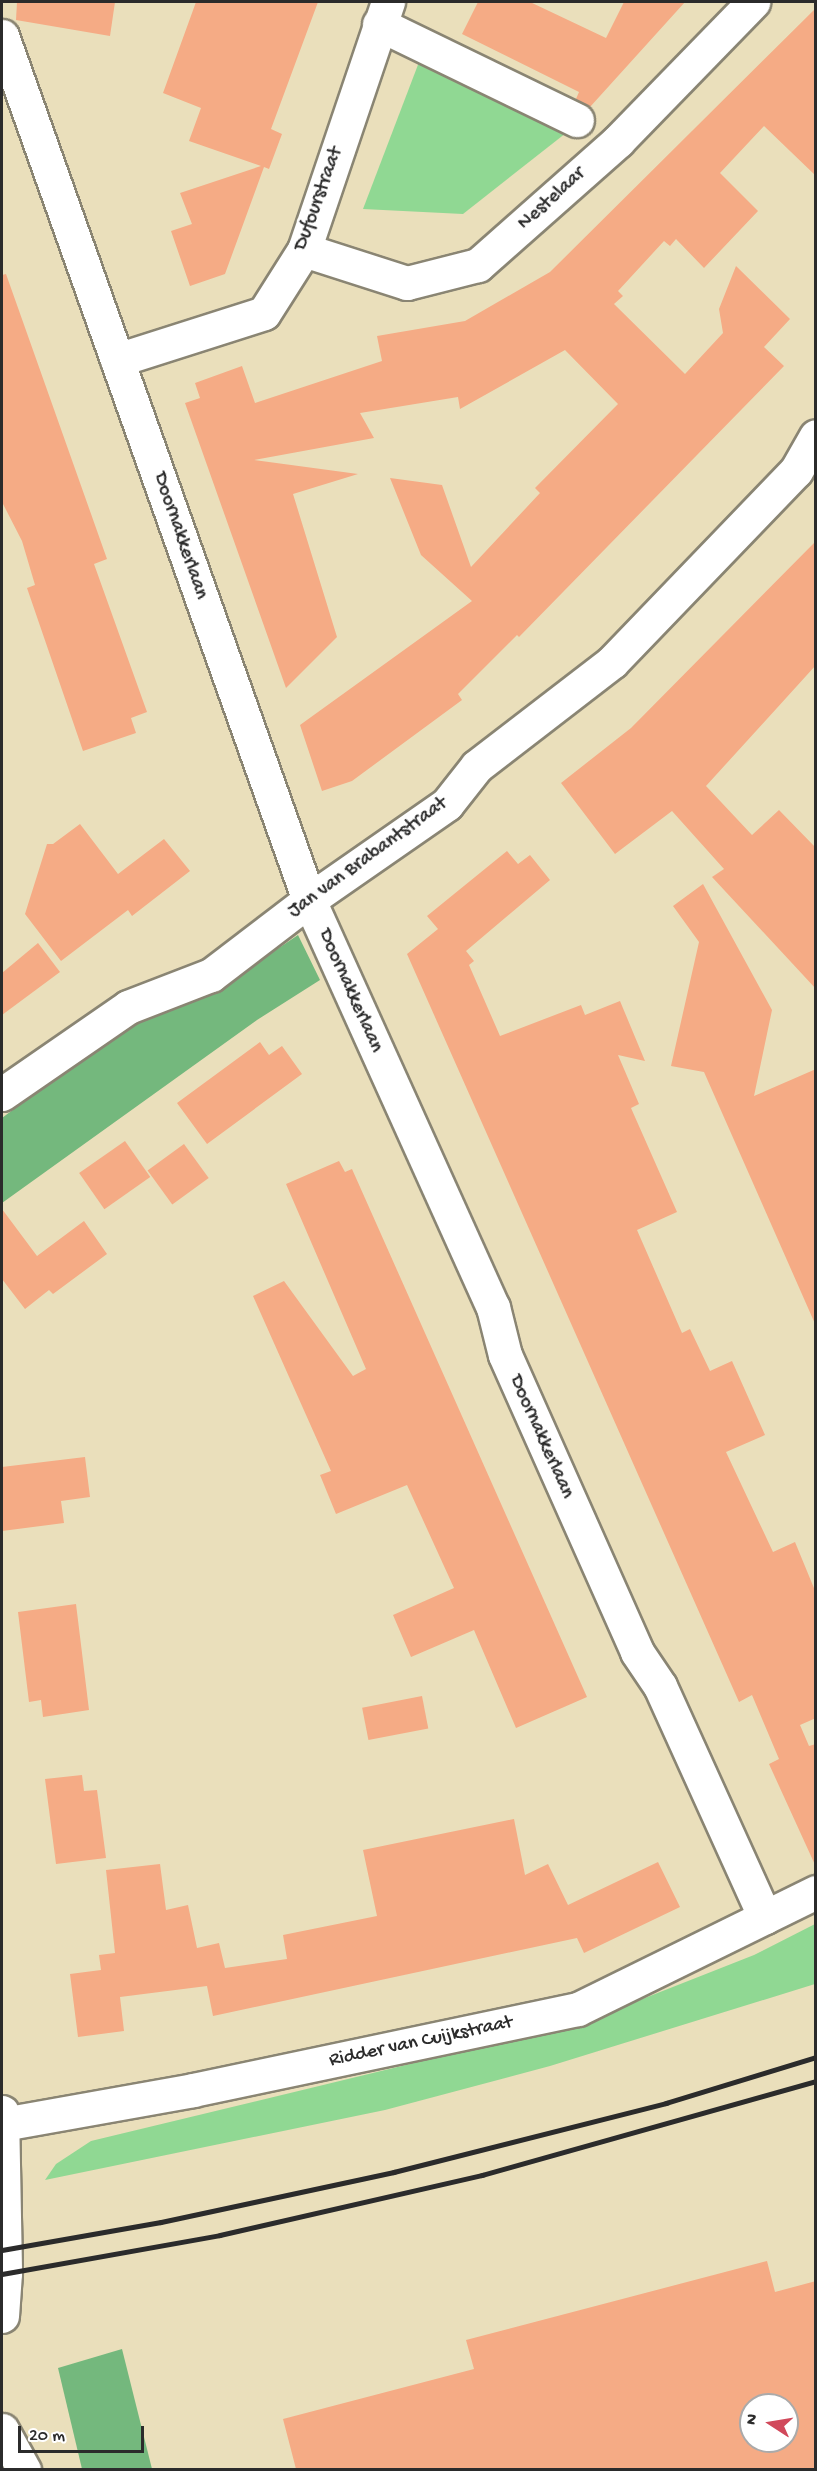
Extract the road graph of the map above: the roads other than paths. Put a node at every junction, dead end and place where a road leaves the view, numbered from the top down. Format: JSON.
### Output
{"nodes":[{"id":1,"x":753,"y":2,"type":"edge"},
{"id":2,"x":384,"y":13,"type":"edge"},
{"id":3,"x":2,"y":36,"type":"edge"},
{"id":4,"x":577,"y":120,"type":"dead end"},
{"id":5,"x":304,"y":250,"type":"junction"},
{"id":6,"x":117,"y":360,"type":"junction"},
{"id":7,"x":816,"y":436,"type":"edge"},
{"id":8,"x":309,"y":900,"type":"junction"},
{"id":9,"x":2,"y":1094,"type":"edge"},
{"id":10,"x":816,"y":1892,"type":"edge"},
{"id":11,"x":765,"y":1917,"type":"junction"},
{"id":12,"x":2,"y":2118,"type":"edge"},
{"id":13,"x":2,"y":2316,"type":"edge"},
{"id":14,"x":2,"y":2430,"type":"edge"},
{"id":15,"x":24,"y":2469,"type":"edge"}],
"edges":[{"from":1,"to":5,"type":"street","name":"Nestelaar"},
{"from":2,"to":4,"type":"street"},
{"from":2,"to":5,"type":"street","name":"Dufourstraat"},
{"from":3,"to":6,"type":"street","name":"Doornakkerlaan"},
{"from":5,"to":6,"type":"street","name":"Dufourstraat"},
{"from":6,"to":8,"type":"street","name":"Doornakkerlaan"},
{"from":7,"to":8,"type":"street","name":"Jan van Brabantstraat"},
{"from":8,"to":9,"type":"street","name":"Jan van Brabantstraat"},
{"from":8,"to":11,"type":"street","name":"Doornakkerlaan"},
{"from":10,"to":11,"type":"street","name":"Ridder van Cuijkstraat"},
{"from":11,"to":12,"type":"street","name":"Ridder van Cuijkstraat"},
{"from":12,"to":13,"type":"street"},
{"from":14,"to":15,"type":"street"}]}
